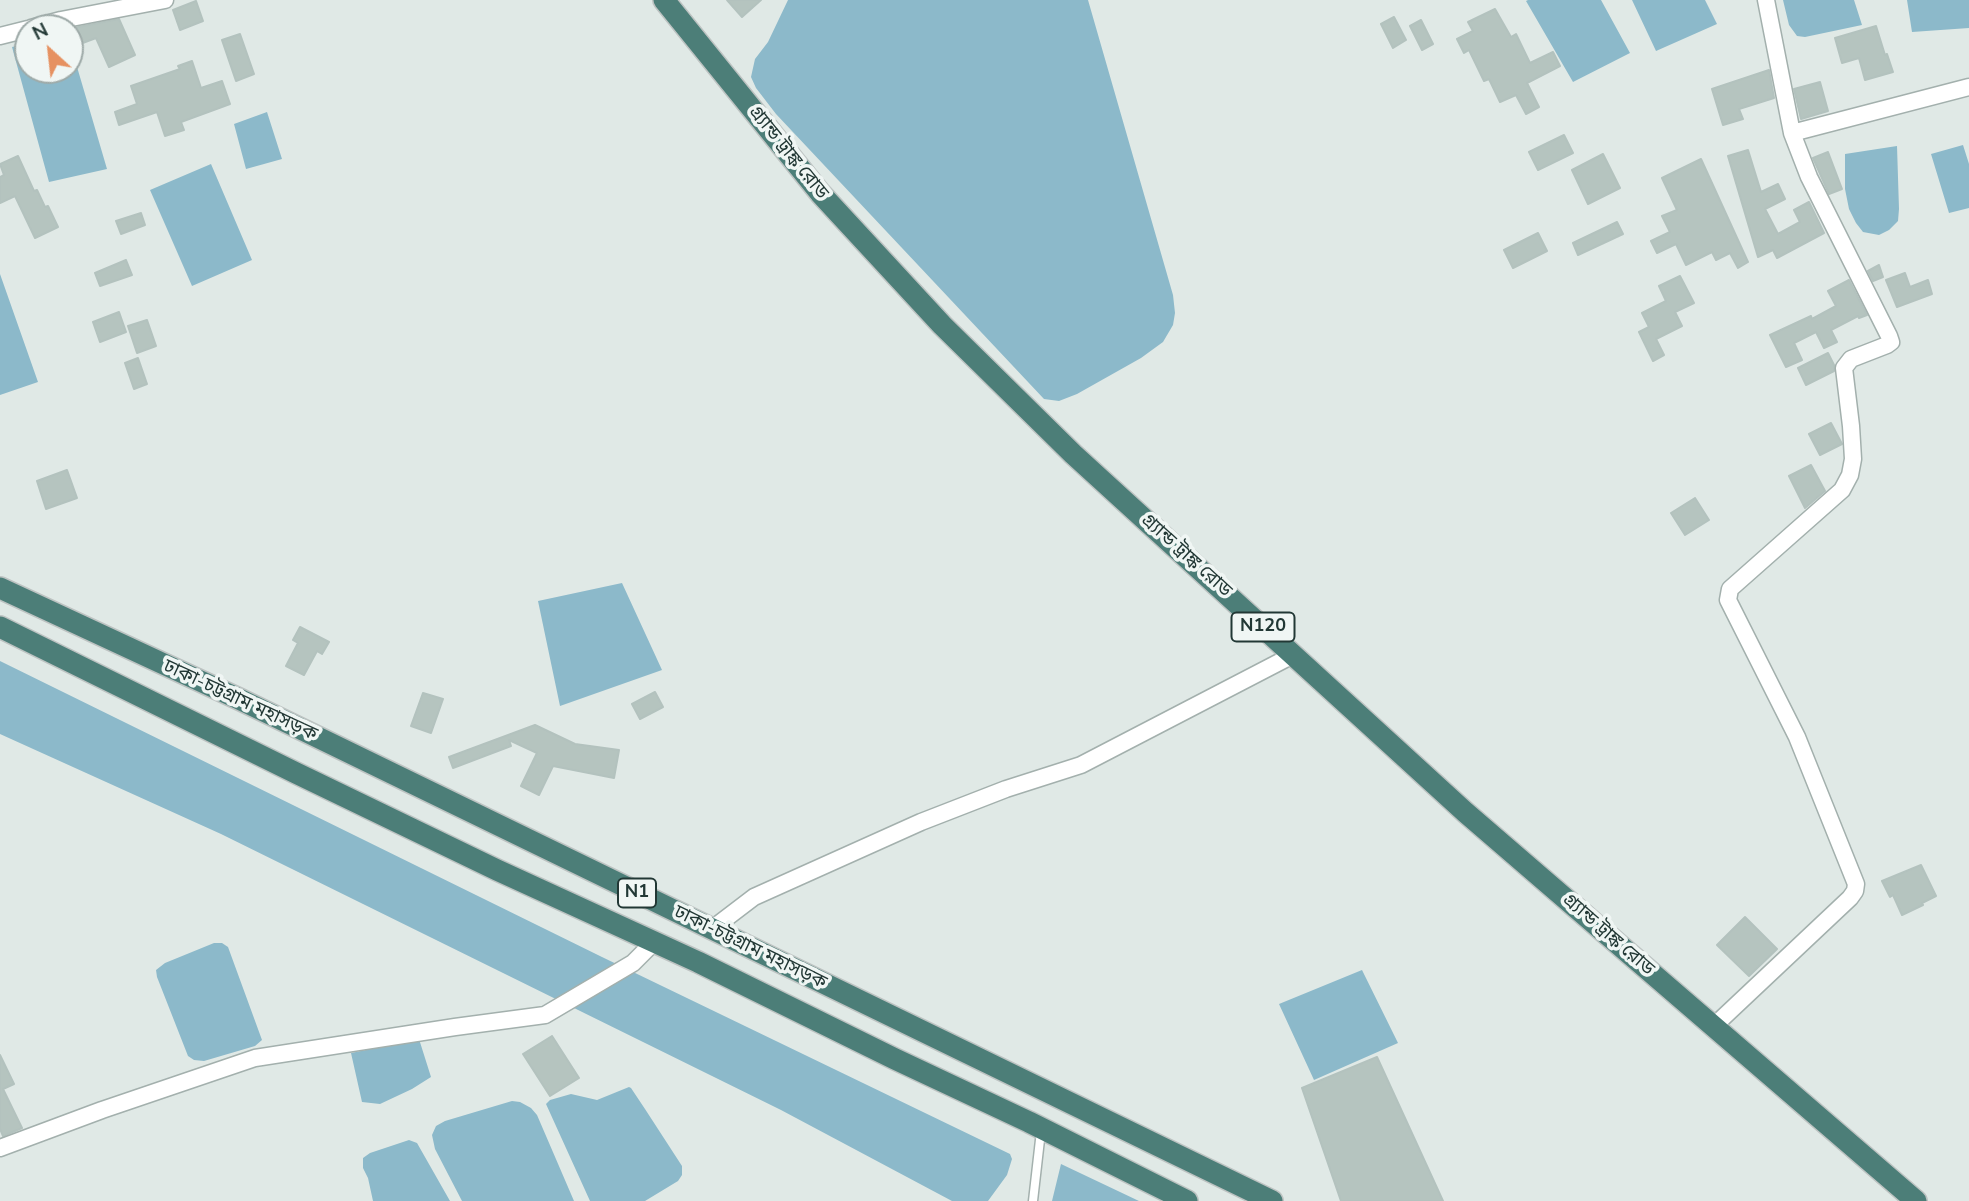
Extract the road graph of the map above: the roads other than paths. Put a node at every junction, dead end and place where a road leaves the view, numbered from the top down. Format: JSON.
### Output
{"nodes":[{"id":1,"x":165,"y":0,"type":"edge"},
{"id":2,"x":664,"y":0,"type":"edge"},
{"id":3,"x":1766,"y":0,"type":"edge"},
{"id":4,"x":84,"y":16,"type":"edge"},
{"id":5,"x":1969,"y":87,"type":"edge"},
{"id":6,"x":1792,"y":133,"type":"junction"},
{"id":7,"x":0,"y":587,"type":"edge"},
{"id":8,"x":0,"y":626,"type":"edge"},
{"id":9,"x":1293,"y":655,"type":"junction"},
{"id":10,"x":712,"y":929,"type":"junction"},
{"id":11,"x":654,"y":942,"type":"junction"},
{"id":12,"x":1714,"y":1026,"type":"junction"},
{"id":13,"x":1042,"y":1128,"type":"junction"},
{"id":14,"x":0,"y":1148,"type":"edge"},
{"id":15,"x":1033,"y":1201,"type":"edge"},
{"id":16,"x":1187,"y":1201,"type":"edge"},
{"id":17,"x":1272,"y":1201,"type":"edge"},
{"id":18,"x":1916,"y":1201,"type":"edge"}],
"edges":[{"from":1,"to":4,"type":"street"},
{"from":2,"to":9,"type":"highway","name":"গ্র্যান্ড ট্রাঙ্ক রোড","number":"N120"},
{"from":3,"to":6,"type":"street"},
{"from":5,"to":6,"type":"street"},
{"from":6,"to":12,"type":"street"},
{"from":7,"to":10,"type":"highway","name":"ঢাকা-চট্টগ্রাম মহাসড়ক","number":"N1"},
{"from":8,"to":11,"type":"highway","name":"ঢাকা-চট্টগ্রাম মহাসড়ক","number":"N1"},
{"from":9,"to":10,"type":"street"},
{"from":9,"to":12,"type":"highway","name":"গ্র্যান্ড ট্রাঙ্ক রোড","number":"N120"},
{"from":10,"to":17,"type":"highway","name":"ঢাকা-চট্টগ্রাম মহাসড়ক","number":"N1"},
{"from":11,"to":13,"type":"highway","name":"ঢাকা-চট্টগ্রাম মহাসড়ক","number":"N1"},
{"from":11,"to":14,"type":"street"},
{"from":12,"to":18,"type":"highway","name":"গ্র্যান্ড ট্রাঙ্ক রোড","number":"N120"},
{"from":13,"to":15,"type":"lane"},
{"from":13,"to":16,"type":"highway","name":"ঢাকা-চট্টগ্রাম মহাসড়ক","number":"N1"}]}
